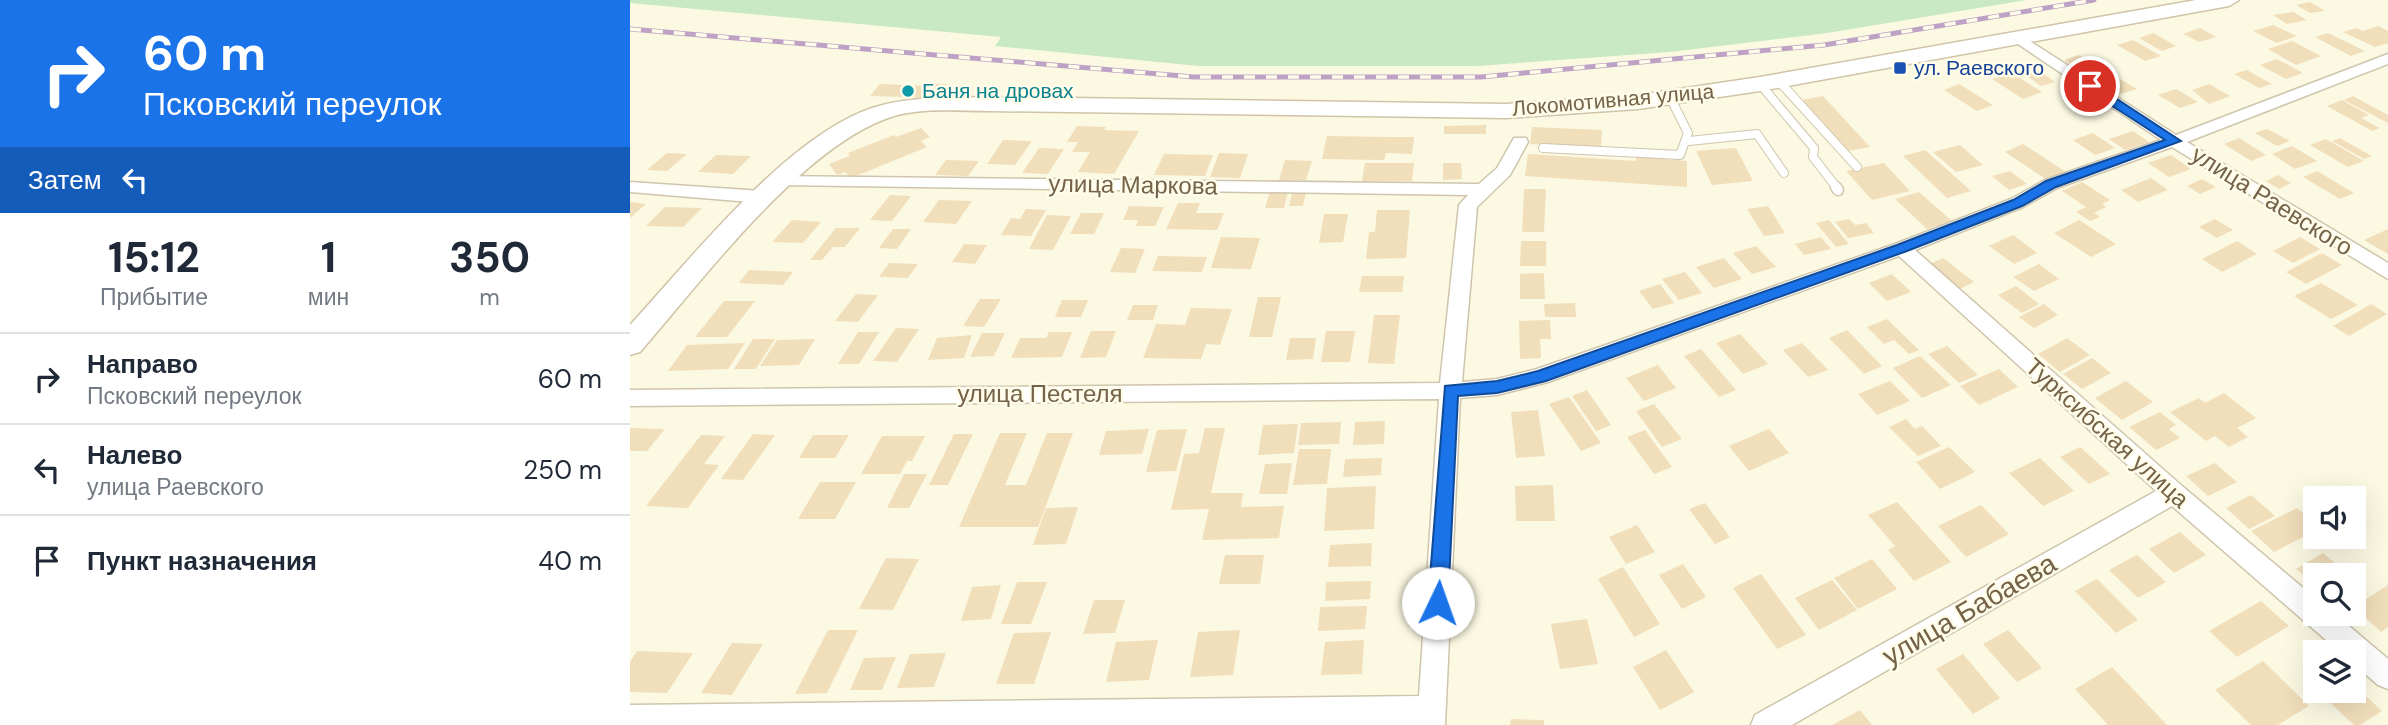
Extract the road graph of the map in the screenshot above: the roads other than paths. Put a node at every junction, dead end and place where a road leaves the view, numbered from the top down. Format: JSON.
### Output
{"nodes":[{"id":1,"x":2229,"y":0,"type":"edge"},
{"id":2,"x":2017,"y":37,"type":"junction"},
{"id":3,"x":2388,"y":59,"type":"edge"},
{"id":4,"x":1769,"y":82,"type":"junction"},
{"id":5,"x":1671,"y":99,"type":"junction"},
{"id":6,"x":1689,"y":141,"type":"junction"},
{"id":7,"x":2174,"y":141,"type":"junction"},
{"id":8,"x":1520,"y":142,"type":"dead end"},
{"id":9,"x":1542,"y":148,"type":"dead end"},
{"id":10,"x":1857,"y":167,"type":"dead end"},
{"id":11,"x":1784,"y":173,"type":"dead end"},
{"id":12,"x":781,"y":180,"type":"junction"},
{"id":13,"x":630,"y":187,"type":"edge"},
{"id":14,"x":1485,"y":190,"type":"junction"},
{"id":15,"x":1838,"y":190,"type":"dead end"},
{"id":16,"x":762,"y":197,"type":"junction"},
{"id":17,"x":1902,"y":248,"type":"junction"},
{"id":18,"x":2388,"y":272,"type":"edge"},
{"id":19,"x":630,"y":344,"type":"edge"},
{"id":20,"x":1450,"y":391,"type":"junction"},
{"id":21,"x":630,"y":398,"type":"edge"},
{"id":22,"x":2174,"y":493,"type":"junction"},
{"id":23,"x":2303,"y":603,"type":"edge"},
{"id":24,"x":2330,"y":626,"type":"edge"},
{"id":25,"x":2388,"y":676,"type":"edge"},
{"id":26,"x":1431,"y":717,"type":"edge"},
{"id":27,"x":630,"y":719,"type":"edge"},
{"id":28,"x":1765,"y":725,"type":"edge"}],
"edges":[{"from":1,"to":2,"type":"street","name":"Локомотивная улица"},
{"from":2,"to":4,"type":"street","name":"Локомотивная улица"},
{"from":2,"to":7,"type":"street","name":"улица Раевского"},
{"from":3,"to":7,"type":"street","name":"улица Пестеля"},
{"from":4,"to":5,"type":"street","name":"Локомотивная улица"},
{"from":4,"to":10,"type":"lane"},
{"from":4,"to":15,"type":"lane"},
{"from":5,"to":6,"type":"lane"},
{"from":5,"to":12,"type":"street","name":"Локомотивная улица"},
{"from":6,"to":9,"type":"lane"},
{"from":6,"to":11,"type":"lane"},
{"from":7,"to":17,"type":"street","name":"улица Пестеля"},
{"from":7,"to":18,"type":"street","name":"улица Раевского"},
{"from":8,"to":14,"type":"street"},
{"from":12,"to":14,"type":"street","name":"улица Маркова"},
{"from":12,"to":16,"type":"street","name":"Локомотивная улица"},
{"from":13,"to":16,"type":"street"},
{"from":14,"to":20,"type":"street"},
{"from":16,"to":19,"type":"street","name":"Локомотивная улица"},
{"from":17,"to":20,"type":"street","name":"улица Пестеля"},
{"from":17,"to":22,"type":"street","name":"Турксибская улица"},
{"from":20,"to":21,"type":"street","name":"улица Пестеля"},
{"from":20,"to":26,"type":"street"},
{"from":22,"to":23,"type":"street","name":"Турксибская улица"},
{"from":22,"to":28,"type":"street","name":"улица Бабаева"},
{"from":24,"to":25,"type":"street","name":"Турксибская улица"},
{"from":26,"to":27,"type":"street"}]}
